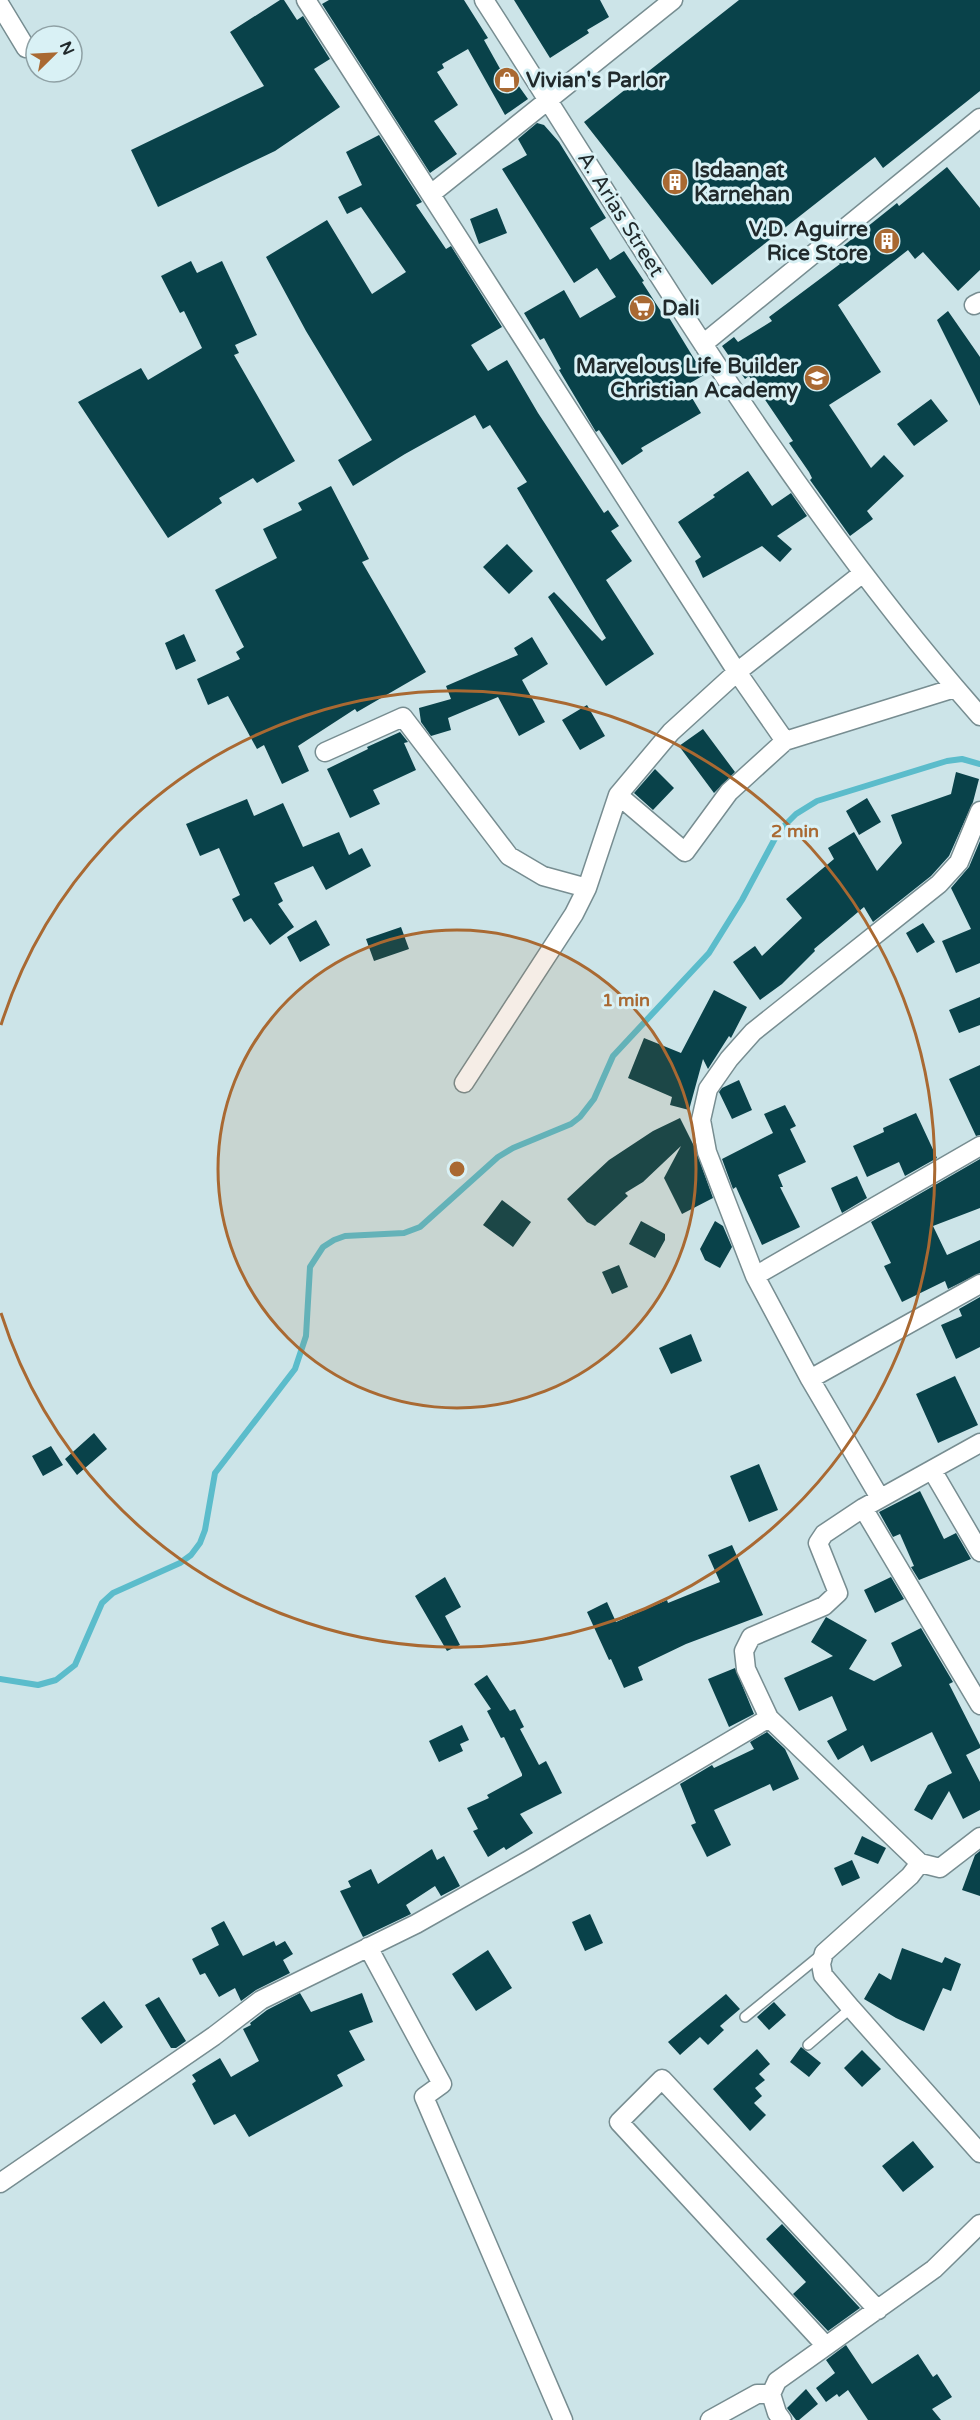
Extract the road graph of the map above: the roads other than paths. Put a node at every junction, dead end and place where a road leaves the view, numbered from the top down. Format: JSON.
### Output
{"nodes":[{"id":1,"x":306,"y":0,"type":"edge"},
{"id":2,"x":484,"y":0,"type":"edge"},
{"id":3,"x":667,"y":2,"type":"edge"},
{"id":4,"x":0,"y":5,"type":"edge"},
{"id":5,"x":24,"y":45,"type":"edge"},
{"id":6,"x":549,"y":101,"type":"junction"},
{"id":7,"x":980,"y":118,"type":"edge"},
{"id":8,"x":432,"y":194,"type":"junction"},
{"id":9,"x":704,"y":344,"type":"junction"},
{"id":10,"x":863,"y":573,"type":"junction"},
{"id":11,"x":737,"y":672,"type":"junction"},
{"id":12,"x":955,"y":687,"type":"junction"},
{"id":13,"x":980,"y":716,"type":"edge"},
{"id":14,"x":785,"y":741,"type":"junction"},
{"id":15,"x":325,"y":752,"type":"dead end"},
{"id":16,"x":618,"y":795,"type":"junction"},
{"id":17,"x":980,"y":811,"type":"edge"},
{"id":18,"x":587,"y":888,"type":"junction"},
{"id":19,"x":465,"y":1083,"type":"dead end"},
{"id":20,"x":980,"y":1146,"type":"edge"},
{"id":21,"x":755,"y":1276,"type":"junction"},
{"id":22,"x":980,"y":1284,"type":"edge"},
{"id":23,"x":810,"y":1379,"type":"junction"},
{"id":24,"x":980,"y":1443,"type":"edge"},
{"id":25,"x":932,"y":1470,"type":"junction"},
{"id":26,"x":880,"y":1498,"type":"junction"},
{"id":27,"x":863,"y":1508,"type":"junction"},
{"id":28,"x":980,"y":1552,"type":"edge"},
{"id":29,"x":980,"y":1705,"type":"edge"},
{"id":30,"x":769,"y":1718,"type":"junction"},
{"id":31,"x":980,"y":1837,"type":"edge"},
{"id":32,"x":920,"y":1863,"type":"junction"},
{"id":33,"x":368,"y":1947,"type":"junction"},
{"id":34,"x":824,"y":1953,"type":"junction"},
{"id":35,"x":850,"y":2008,"type":"junction"},
{"id":36,"x":745,"y":2017,"type":"dead end"},
{"id":37,"x":808,"y":2045,"type":"dead end"},
{"id":38,"x":980,"y":2153,"type":"edge"},
{"id":39,"x":0,"y":2183,"type":"edge"},
{"id":40,"x":980,"y":2224,"type":"edge"},
{"id":41,"x":878,"y":2310,"type":"junction"},
{"id":42,"x":826,"y":2346,"type":"junction"},
{"id":43,"x":771,"y":2394,"type":"junction"},
{"id":44,"x":563,"y":2420,"type":"edge"},
{"id":45,"x":710,"y":2420,"type":"edge"},
{"id":46,"x":783,"y":2420,"type":"edge"}],
"edges":[{"from":1,"to":8,"type":"street"},
{"from":2,"to":6,"type":"street","name":"A. Arias Street"},
{"from":3,"to":6,"type":"street"},
{"from":4,"to":5,"type":"street"},
{"from":6,"to":8,"type":"street"},
{"from":6,"to":9,"type":"street","name":"A. Arias Street"},
{"from":7,"to":9,"type":"street"},
{"from":8,"to":11,"type":"street"},
{"from":9,"to":10,"type":"street","name":"A. Arias Street"},
{"from":10,"to":11,"type":"street"},
{"from":10,"to":12,"type":"street","name":"A. Arias Street"},
{"from":11,"to":14,"type":"street"},
{"from":11,"to":16,"type":"street"},
{"from":12,"to":13,"type":"street","name":"A. Arias Street"},
{"from":12,"to":14,"type":"street"},
{"from":14,"to":16,"type":"street"},
{"from":15,"to":18,"type":"street"},
{"from":16,"to":18,"type":"street"},
{"from":17,"to":21,"type":"street"},
{"from":18,"to":19,"type":"street"},
{"from":20,"to":21,"type":"street"},
{"from":21,"to":23,"type":"street"},
{"from":22,"to":23,"type":"street"},
{"from":23,"to":26,"type":"street"},
{"from":24,"to":25,"type":"street"},
{"from":25,"to":26,"type":"street"},
{"from":25,"to":28,"type":"street"},
{"from":26,"to":27,"type":"street"},
{"from":27,"to":29,"type":"street"},
{"from":27,"to":30,"type":"street"},
{"from":30,"to":32,"type":"street"},
{"from":30,"to":33,"type":"street"},
{"from":31,"to":32,"type":"street"},
{"from":32,"to":34,"type":"street"},
{"from":33,"to":39,"type":"street"},
{"from":33,"to":44,"type":"street"},
{"from":34,"to":35,"type":"street"},
{"from":34,"to":36,"type":"lane"},
{"from":35,"to":37,"type":"lane"},
{"from":35,"to":38,"type":"street"},
{"from":40,"to":41,"type":"street"},
{"from":41,"to":42,"type":"street"},
{"from":41,"to":42,"type":"street"},
{"from":42,"to":43,"type":"street"},
{"from":43,"to":45,"type":"street"},
{"from":43,"to":46,"type":"street"}]}
